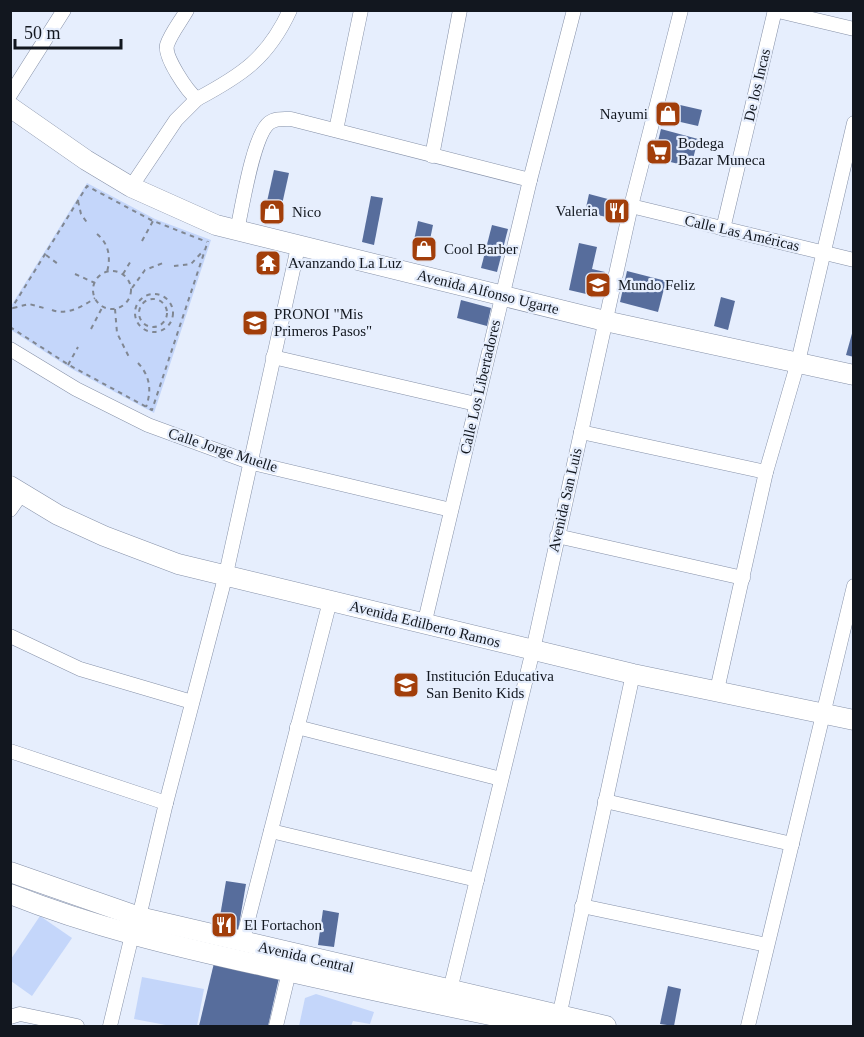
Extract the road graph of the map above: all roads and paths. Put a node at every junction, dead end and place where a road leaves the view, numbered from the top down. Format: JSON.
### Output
{"nodes":[{"id":1,"x":64,"y":10,"type":"edge"},
{"id":2,"x":186,"y":10,"type":"edge"},
{"id":3,"x":290,"y":10,"type":"edge"},
{"id":4,"x":361,"y":10,"type":"edge"},
{"id":5,"x":460,"y":10,"type":"edge"},
{"id":6,"x":574,"y":10,"type":"edge"},
{"id":7,"x":681,"y":10,"type":"edge"},
{"id":8,"x":775,"y":11,"type":"edge"},
{"id":9,"x":854,"y":29,"type":"edge"},
{"id":10,"x":10,"y":95,"type":"edge"},
{"id":11,"x":197,"y":99,"type":"junction"},
{"id":12,"x":10,"y":107,"type":"edge"},
{"id":13,"x":854,"y":123,"type":"edge"},
{"id":14,"x":336,"y":130,"type":"junction"},
{"id":15,"x":851,"y":148,"type":"edge"},
{"id":16,"x":432,"y":156,"type":"junction"},
{"id":17,"x":530,"y":180,"type":"junction"},
{"id":18,"x":131,"y":187,"type":"junction"},
{"id":19,"x":78,"y":201,"type":"junction"},
{"id":20,"x":631,"y":206,"type":"junction"},
{"id":21,"x":153,"y":221,"type":"junction"},
{"id":22,"x":88,"y":224,"type":"dead end"},
{"id":23,"x":723,"y":229,"type":"junction"},
{"id":24,"x":237,"y":231,"type":"junction"},
{"id":25,"x":97,"y":234,"type":"dead end"},
{"id":26,"x":142,"y":242,"type":"dead end"},
{"id":27,"x":298,"y":247,"type":"junction"},
{"id":28,"x":206,"y":248,"type":"junction"},
{"id":29,"x":824,"y":252,"type":"junction"},
{"id":30,"x":45,"y":254,"type":"junction"},
{"id":31,"x":132,"y":259,"type":"dead end"},
{"id":32,"x":854,"y":260,"type":"edge"},
{"id":33,"x":163,"y":262,"type":"dead end"},
{"id":34,"x":58,"y":264,"type":"dead end"},
{"id":35,"x":174,"y":266,"type":"dead end"},
{"id":36,"x":107,"y":272,"type":"junction"},
{"id":37,"x":75,"y":274,"type":"dead end"},
{"id":38,"x":123,"y":274,"type":"junction"},
{"id":39,"x":95,"y":283,"type":"junction"},
{"id":40,"x":131,"y":289,"type":"junction"},
{"id":41,"x":502,"y":295,"type":"junction"},
{"id":42,"x":95,"y":298,"type":"junction"},
{"id":43,"x":128,"y":300,"type":"junction"},
{"id":44,"x":137,"y":304,"type":"junction"},
{"id":45,"x":103,"y":306,"type":"junction"},
{"id":46,"x":44,"y":308,"type":"dead end"},
{"id":47,"x":115,"y":309,"type":"junction"},
{"id":48,"x":11,"y":310,"type":"edge"},
{"id":49,"x":52,"y":310,"type":"dead end"},
{"id":50,"x":605,"y":321,"type":"junction"},
{"id":51,"x":171,"y":322,"type":"junction"},
{"id":52,"x":145,"y":325,"type":"joint"},
{"id":53,"x":10,"y":327,"type":"edge"},
{"id":54,"x":179,"y":328,"type":"junction"},
{"id":55,"x":91,"y":329,"type":"dead end"},
{"id":56,"x":78,"y":347,"type":"dead end"},
{"id":57,"x":10,"y":348,"type":"edge"},
{"id":58,"x":273,"y":357,"type":"junction"},
{"id":59,"x":130,"y":359,"type":"dead end"},
{"id":60,"x":798,"y":362,"type":"junction"},
{"id":61,"x":138,"y":363,"type":"dead end"},
{"id":62,"x":68,"y":365,"type":"junction"},
{"id":63,"x":854,"y":375,"type":"edge"},
{"id":64,"x":476,"y":404,"type":"junction"},
{"id":65,"x":147,"y":406,"type":"junction"},
{"id":66,"x":581,"y":432,"type":"junction"},
{"id":67,"x":249,"y":462,"type":"junction"},
{"id":68,"x":766,"y":472,"type":"junction"},
{"id":69,"x":16,"y":490,"type":"edge"},
{"id":70,"x":10,"y":510,"type":"edge"},
{"id":71,"x":451,"y":510,"type":"junction"},
{"id":72,"x":557,"y":536,"type":"junction"},
{"id":73,"x":226,"y":574,"type":"junction"},
{"id":74,"x":743,"y":578,"type":"junction"},
{"id":75,"x":854,"y":586,"type":"edge"},
{"id":76,"x":330,"y":601,"type":"junction"},
{"id":77,"x":424,"y":625,"type":"junction"},
{"id":78,"x":10,"y":636,"type":"edge"},
{"id":79,"x":533,"y":650,"type":"junction"},
{"id":80,"x":633,"y":674,"type":"junction"},
{"id":81,"x":717,"y":690,"type":"junction"},
{"id":82,"x":192,"y":702,"type":"junction"},
{"id":83,"x":823,"y":714,"type":"junction"},
{"id":84,"x":854,"y":720,"type":"edge"},
{"id":85,"x":297,"y":727,"type":"junction"},
{"id":86,"x":10,"y":751,"type":"edge"},
{"id":87,"x":501,"y":779,"type":"junction"},
{"id":88,"x":605,"y":801,"type":"junction"},
{"id":89,"x":165,"y":803,"type":"junction"},
{"id":90,"x":271,"y":831,"type":"junction"},
{"id":91,"x":792,"y":844,"type":"junction"},
{"id":92,"x":10,"y":872,"type":"edge"},
{"id":93,"x":477,"y":880,"type":"junction"},
{"id":94,"x":10,"y":894,"type":"edge"},
{"id":95,"x":582,"y":906,"type":"junction"},
{"id":96,"x":135,"y":926,"type":"junction"},
{"id":97,"x":242,"y":942,"type":"junction"},
{"id":98,"x":767,"y":945,"type":"junction"},
{"id":99,"x":289,"y":972,"type":"junction"},
{"id":100,"x":450,"y":990,"type":"junction"},
{"id":101,"x":10,"y":1017,"type":"edge"},
{"id":102,"x":553,"y":1023,"type":"edge"},
{"id":103,"x":77,"y":1026,"type":"edge"},
{"id":104,"x":110,"y":1026,"type":"edge"},
{"id":105,"x":276,"y":1026,"type":"edge"},
{"id":106,"x":606,"y":1026,"type":"edge"},
{"id":107,"x":748,"y":1026,"type":"edge"}],
"edges":[{"from":1,"to":10,"type":"street"},
{"from":2,"to":11,"type":"street"},
{"from":3,"to":11,"type":"street"},
{"from":4,"to":14,"type":"street"},
{"from":5,"to":16,"type":"street"},
{"from":6,"to":17,"type":"street","name":"Calle Los Libertadores"},
{"from":7,"to":20,"type":"street","name":"Avenida San Luis"},
{"from":8,"to":9,"type":"street"},
{"from":8,"to":23,"type":"street","name":"De los Incas"},
{"from":11,"to":18,"type":"street"},
{"from":12,"to":18,"type":"street","name":"Avenida Alfonso Ugarte"},
{"from":13,"to":15,"type":"street"},
{"from":14,"to":16,"type":"street"},
{"from":14,"to":24,"type":"street"},
{"from":15,"to":29,"type":"street"},
{"from":16,"to":17,"type":"street"},
{"from":17,"to":41,"type":"street","name":"Calle Los Libertadores"},
{"from":18,"to":24,"type":"street","name":"Avenida Alfonso Ugarte"},
{"from":19,"to":21,"type":"path"},
{"from":19,"to":22,"type":"path"},
{"from":19,"to":30,"type":"path"},
{"from":20,"to":23,"type":"street","name":"Calle Las Américas"},
{"from":20,"to":50,"type":"street","name":"Avenida San Luis"},
{"from":21,"to":26,"type":"path"},
{"from":21,"to":28,"type":"path"},
{"from":23,"to":29,"type":"street","name":"Calle Las Américas"},
{"from":24,"to":27,"type":"street","name":"Avenida Alfonso Ugarte"},
{"from":25,"to":36,"type":"path"},
{"from":27,"to":41,"type":"street","name":"Avenida Alfonso Ugarte"},
{"from":27,"to":58,"type":"street"},
{"from":28,"to":35,"type":"path"},
{"from":28,"to":54,"type":"path"},
{"from":29,"to":32,"type":"street","name":"Calle Las Américas"},
{"from":29,"to":60,"type":"street"},
{"from":30,"to":34,"type":"path"},
{"from":30,"to":48,"type":"path"},
{"from":31,"to":38,"type":"path"},
{"from":33,"to":40,"type":"path"},
{"from":36,"to":38,"type":"path"},
{"from":36,"to":39,"type":"path"},
{"from":37,"to":39,"type":"path"},
{"from":38,"to":40,"type":"path"},
{"from":39,"to":42,"type":"path"},
{"from":40,"to":43,"type":"path"},
{"from":41,"to":50,"type":"street","name":"Avenida Alfonso Ugarte"},
{"from":41,"to":64,"type":"street","name":"Calle Los Libertadores"},
{"from":42,"to":45,"type":"path"},
{"from":42,"to":49,"type":"path"},
{"from":43,"to":44,"type":"path"},
{"from":43,"to":47,"type":"path"},
{"from":44,"to":51,"type":"path"},
{"from":44,"to":51,"type":"path"},
{"from":45,"to":47,"type":"path"},
{"from":45,"to":55,"type":"path"},
{"from":46,"to":48,"type":"path"},
{"from":47,"to":59,"type":"path"},
{"from":50,"to":60,"type":"street","name":"Avenida Alfonso Ugarte"},
{"from":50,"to":66,"type":"street","name":"Avenida San Luis"},
{"from":51,"to":54,"type":"path"},
{"from":52,"to":52,"type":"path"},
{"from":53,"to":62,"type":"path"},
{"from":54,"to":65,"type":"path"},
{"from":56,"to":62,"type":"path"},
{"from":57,"to":67,"type":"street","name":"Calle Jorge Muelle"},
{"from":58,"to":64,"type":"street"},
{"from":58,"to":67,"type":"street"},
{"from":60,"to":63,"type":"street","name":"Avenida Alfonso Ugarte"},
{"from":60,"to":68,"type":"street"},
{"from":61,"to":65,"type":"path"},
{"from":62,"to":65,"type":"path"},
{"from":64,"to":71,"type":"street","name":"Calle Los Libertadores"},
{"from":66,"to":68,"type":"street"},
{"from":66,"to":72,"type":"street","name":"Avenida San Luis"},
{"from":67,"to":71,"type":"street","name":"Calle Jorge Muelle"},
{"from":67,"to":73,"type":"street"},
{"from":68,"to":74,"type":"street"},
{"from":69,"to":70,"type":"street"},
{"from":69,"to":73,"type":"street","name":"Avenida Edilberto Ramos"},
{"from":71,"to":77,"type":"street","name":"Calle Los Libertadores"},
{"from":72,"to":74,"type":"street"},
{"from":72,"to":79,"type":"street","name":"Avenida San Luis"},
{"from":73,"to":76,"type":"street","name":"Avenida Edilberto Ramos"},
{"from":73,"to":82,"type":"street"},
{"from":74,"to":81,"type":"street"},
{"from":75,"to":83,"type":"street"},
{"from":76,"to":77,"type":"street","name":"Avenida Edilberto Ramos"},
{"from":76,"to":85,"type":"street"},
{"from":77,"to":79,"type":"street","name":"Avenida Edilberto Ramos"},
{"from":78,"to":82,"type":"street"},
{"from":79,"to":80,"type":"street","name":"Avenida Edilberto Ramos"},
{"from":79,"to":87,"type":"street","name":"Avenida San Luis"},
{"from":80,"to":81,"type":"street","name":"Avenida Edilberto Ramos"},
{"from":80,"to":88,"type":"street"},
{"from":81,"to":83,"type":"street","name":"Avenida Edilberto Ramos"},
{"from":82,"to":89,"type":"street"},
{"from":83,"to":84,"type":"street","name":"Avenida Edilberto Ramos"},
{"from":83,"to":91,"type":"street"},
{"from":85,"to":87,"type":"street"},
{"from":85,"to":90,"type":"street"},
{"from":86,"to":89,"type":"street"},
{"from":87,"to":93,"type":"street","name":"Avenida San Luis"},
{"from":88,"to":91,"type":"street"},
{"from":88,"to":95,"type":"street"},
{"from":89,"to":96,"type":"street"},
{"from":90,"to":93,"type":"street"},
{"from":90,"to":97,"type":"street"},
{"from":91,"to":98,"type":"street"},
{"from":92,"to":96,"type":"street","name":"Avenida Central"},
{"from":93,"to":100,"type":"street","name":"Avenida San Luis"},
{"from":94,"to":96,"type":"street","name":"Avenida Central"},
{"from":95,"to":98,"type":"street"},
{"from":95,"to":102,"type":"street"},
{"from":96,"to":97,"type":"street","name":"Avenida Central"},
{"from":96,"to":99,"type":"street","name":"Avenida Central"},
{"from":96,"to":104,"type":"street"},
{"from":97,"to":100,"type":"street","name":"Avenida Central"},
{"from":98,"to":107,"type":"street"},
{"from":99,"to":102,"type":"street","name":"Avenida Central"},
{"from":99,"to":105,"type":"street"},
{"from":100,"to":102,"type":"street","name":"Avenida Central"},
{"from":101,"to":103,"type":"street"},
{"from":102,"to":106,"type":"street","name":"Avenida Central"}]}
